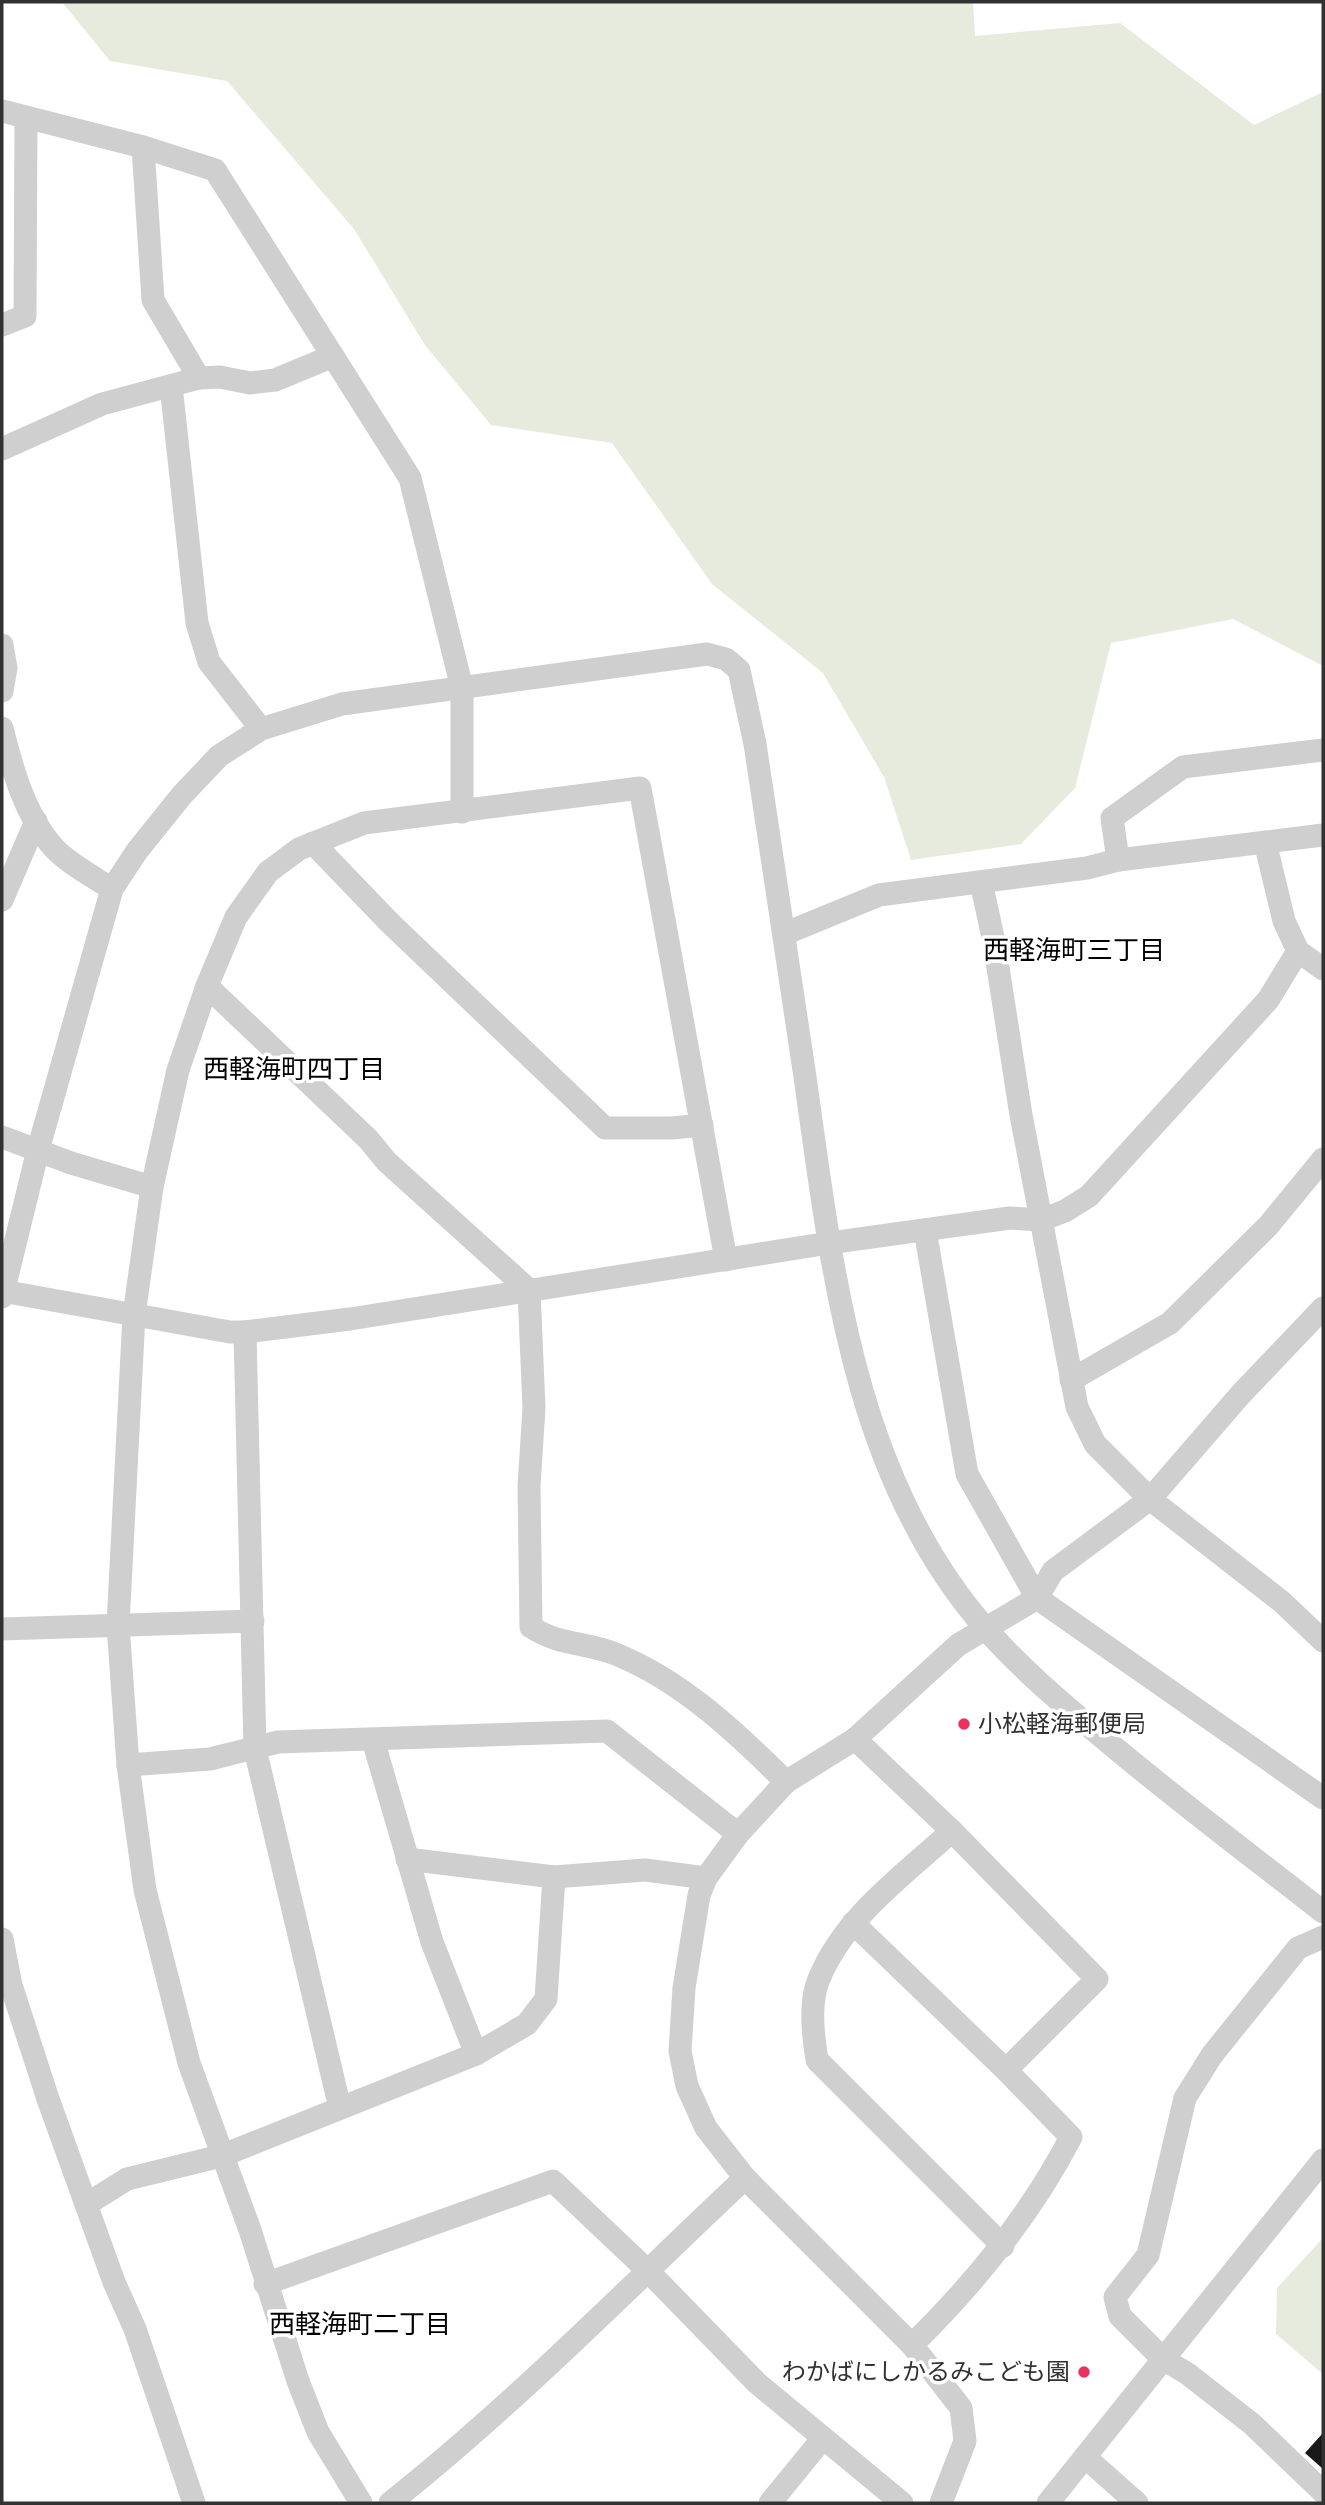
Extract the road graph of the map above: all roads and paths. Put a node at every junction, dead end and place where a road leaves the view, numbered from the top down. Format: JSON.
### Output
{"nodes":[{"id":1,"x":2,"y":111,"type":"edge"},
{"id":2,"x":26,"y":120,"type":"junction"},
{"id":3,"x":143,"y":147,"type":"junction"},
{"id":4,"x":2,"y":325,"type":"edge"},
{"id":5,"x":333,"y":356,"type":"junction"},
{"id":6,"x":199,"y":378,"type":"junction"},
{"id":7,"x":171,"y":386,"type":"junction"},
{"id":8,"x":2,"y":449,"type":"edge"},
{"id":9,"x":2,"y":645,"type":"edge"},
{"id":10,"x":3,"y":675,"type":"edge"},
{"id":11,"x":462,"y":688,"type":"junction"},
{"id":12,"x":2,"y":727,"type":"edge"},
{"id":13,"x":261,"y":729,"type":"junction"},
{"id":14,"x":1323,"y":750,"type":"edge"},
{"id":15,"x":461,"y":812,"type":"junction"},
{"id":16,"x":36,"y":821,"type":"junction"},
{"id":17,"x":1323,"y":835,"type":"edge"},
{"id":18,"x":1265,"y":842,"type":"junction"},
{"id":19,"x":313,"y":843,"type":"junction"},
{"id":20,"x":1118,"y":860,"type":"junction"},
{"id":21,"x":981,"y":882,"type":"junction"},
{"id":22,"x":113,"y":889,"type":"junction"},
{"id":23,"x":2,"y":900,"type":"edge"},
{"id":24,"x":784,"y":934,"type":"junction"},
{"id":25,"x":1298,"y":951,"type":"junction"},
{"id":26,"x":1323,"y":969,"type":"edge"},
{"id":27,"x":207,"y":986,"type":"junction"},
{"id":28,"x":702,"y":1125,"type":"junction"},
{"id":29,"x":2,"y":1137,"type":"edge"},
{"id":30,"x":38,"y":1150,"type":"junction"},
{"id":31,"x":1323,"y":1160,"type":"edge"},
{"id":32,"x":152,"y":1187,"type":"junction"},
{"id":33,"x":1041,"y":1220,"type":"junction"},
{"id":34,"x":925,"y":1230,"type":"junction"},
{"id":35,"x":829,"y":1243,"type":"junction"},
{"id":36,"x":726,"y":1260,"type":"junction"},
{"id":37,"x":529,"y":1290,"type":"junction"},
{"id":38,"x":2,"y":1291,"type":"edge"},
{"id":39,"x":2,"y":1297,"type":"edge"},
{"id":40,"x":1323,"y":1308,"type":"edge"},
{"id":41,"x":134,"y":1315,"type":"junction"},
{"id":42,"x":245,"y":1332,"type":"junction"},
{"id":43,"x":1072,"y":1380,"type":"junction"},
{"id":44,"x":1150,"y":1499,"type":"junction"},
{"id":45,"x":1037,"y":1598,"type":"junction"},
{"id":46,"x":253,"y":1621,"type":"junction"},
{"id":47,"x":118,"y":1625,"type":"junction"},
{"id":48,"x":985,"y":1628,"type":"junction"},
{"id":49,"x":2,"y":1629,"type":"edge"},
{"id":50,"x":1323,"y":1641,"type":"edge"},
{"id":51,"x":855,"y":1739,"type":"junction"},
{"id":52,"x":373,"y":1740,"type":"junction"},
{"id":53,"x":255,"y":1749,"type":"junction"},
{"id":54,"x":128,"y":1765,"type":"junction"},
{"id":55,"x":786,"y":1782,"type":"junction"},
{"id":56,"x":1323,"y":1798,"type":"edge"},
{"id":57,"x":952,"y":1831,"type":"junction"},
{"id":58,"x":738,"y":1833,"type":"junction"},
{"id":59,"x":407,"y":1859,"type":"junction"},
{"id":60,"x":554,"y":1877,"type":"junction"},
{"id":61,"x":706,"y":1878,"type":"junction"},
{"id":62,"x":1323,"y":1912,"type":"edge"},
{"id":63,"x":853,"y":1923,"type":"junction"},
{"id":64,"x":1323,"y":1937,"type":"edge"},
{"id":65,"x":2,"y":1939,"type":"edge"},
{"id":66,"x":477,"y":2054,"type":"junction"},
{"id":67,"x":1006,"y":2070,"type":"junction"},
{"id":68,"x":340,"y":2108,"type":"junction"},
{"id":69,"x":221,"y":2156,"type":"junction"},
{"id":70,"x":1323,"y":2160,"type":"edge"},
{"id":71,"x":745,"y":2178,"type":"junction"},
{"id":72,"x":87,"y":2204,"type":"junction"},
{"id":73,"x":1003,"y":2246,"type":"junction"},
{"id":74,"x":647,"y":2270,"type":"junction"},
{"id":75,"x":265,"y":2284,"type":"junction"},
{"id":76,"x":912,"y":2345,"type":"junction"},
{"id":77,"x":1163,"y":2359,"type":"junction"},
{"id":78,"x":823,"y":2438,"type":"junction"},
{"id":79,"x":1085,"y":2457,"type":"junction"},
{"id":80,"x":1323,"y":2492,"type":"edge"},
{"id":81,"x":194,"y":2503,"type":"edge"},
{"id":82,"x":361,"y":2503,"type":"edge"},
{"id":83,"x":390,"y":2503,"type":"edge"},
{"id":84,"x":770,"y":2503,"type":"edge"},
{"id":85,"x":902,"y":2503,"type":"edge"},
{"id":86,"x":941,"y":2503,"type":"edge"},
{"id":87,"x":1048,"y":2503,"type":"edge"},
{"id":88,"x":1137,"y":2503,"type":"edge"}],
"edges":[{"from":1,"to":2,"type":"street"},
{"from":2,"to":3,"type":"street"},
{"from":2,"to":4,"type":"street"},
{"from":3,"to":5,"type":"street"},
{"from":3,"to":6,"type":"street"},
{"from":5,"to":6,"type":"street"},
{"from":5,"to":11,"type":"street"},
{"from":6,"to":7,"type":"street"},
{"from":7,"to":8,"type":"street"},
{"from":7,"to":13,"type":"street"},
{"from":9,"to":10,"type":"street"},
{"from":11,"to":13,"type":"street"},
{"from":11,"to":15,"type":"street"},
{"from":11,"to":24,"type":"street"},
{"from":12,"to":16,"type":"street"},
{"from":13,"to":22,"type":"street"},
{"from":14,"to":20,"type":"street"},
{"from":15,"to":19,"type":"street"},
{"from":15,"to":28,"type":"street"},
{"from":16,"to":22,"type":"street"},
{"from":16,"to":23,"type":"street"},
{"from":17,"to":18,"type":"street"},
{"from":18,"to":20,"type":"street"},
{"from":18,"to":25,"type":"street"},
{"from":19,"to":27,"type":"street"},
{"from":19,"to":28,"type":"street"},
{"from":20,"to":21,"type":"street"},
{"from":21,"to":24,"type":"street"},
{"from":21,"to":33,"type":"street"},
{"from":22,"to":30,"type":"street"},
{"from":24,"to":35,"type":"street"},
{"from":25,"to":26,"type":"street"},
{"from":25,"to":33,"type":"street"},
{"from":27,"to":32,"type":"street"},
{"from":27,"to":37,"type":"street"},
{"from":28,"to":36,"type":"street"},
{"from":29,"to":30,"type":"street"},
{"from":30,"to":32,"type":"street"},
{"from":30,"to":38,"type":"street"},
{"from":31,"to":43,"type":"street"},
{"from":32,"to":41,"type":"street"},
{"from":33,"to":34,"type":"street"},
{"from":33,"to":43,"type":"street"},
{"from":34,"to":35,"type":"street"},
{"from":34,"to":45,"type":"street"},
{"from":35,"to":36,"type":"street"},
{"from":35,"to":48,"type":"street"},
{"from":36,"to":37,"type":"street"},
{"from":37,"to":42,"type":"street"},
{"from":37,"to":55,"type":"street"},
{"from":38,"to":39,"type":"street"},
{"from":38,"to":41,"type":"street"},
{"from":40,"to":44,"type":"street"},
{"from":41,"to":42,"type":"street"},
{"from":41,"to":47,"type":"street"},
{"from":42,"to":46,"type":"street"},
{"from":43,"to":44,"type":"street"},
{"from":44,"to":45,"type":"street"},
{"from":44,"to":50,"type":"street"},
{"from":45,"to":48,"type":"street"},
{"from":45,"to":56,"type":"street"},
{"from":46,"to":47,"type":"street"},
{"from":46,"to":53,"type":"street"},
{"from":47,"to":49,"type":"street"},
{"from":47,"to":54,"type":"street"},
{"from":48,"to":51,"type":"street"},
{"from":48,"to":62,"type":"street"},
{"from":51,"to":55,"type":"street"},
{"from":51,"to":57,"type":"street"},
{"from":52,"to":53,"type":"street"},
{"from":52,"to":58,"type":"street"},
{"from":52,"to":59,"type":"street"},
{"from":53,"to":54,"type":"street"},
{"from":53,"to":68,"type":"street"},
{"from":54,"to":69,"type":"street"},
{"from":55,"to":58,"type":"street"},
{"from":57,"to":63,"type":"street"},
{"from":57,"to":67,"type":"street"},
{"from":58,"to":61,"type":"street"},
{"from":59,"to":60,"type":"street"},
{"from":59,"to":66,"type":"street"},
{"from":60,"to":61,"type":"street"},
{"from":60,"to":66,"type":"street"},
{"from":61,"to":71,"type":"street"},
{"from":63,"to":67,"type":"street"},
{"from":63,"to":73,"type":"street"},
{"from":64,"to":77,"type":"street"},
{"from":65,"to":72,"type":"street"},
{"from":66,"to":68,"type":"street"},
{"from":67,"to":73,"type":"street"},
{"from":68,"to":69,"type":"street"},
{"from":69,"to":72,"type":"street"},
{"from":69,"to":75,"type":"street"},
{"from":70,"to":77,"type":"street"},
{"from":71,"to":74,"type":"street"},
{"from":71,"to":76,"type":"street"},
{"from":72,"to":81,"type":"street"},
{"from":73,"to":76,"type":"street"},
{"from":74,"to":75,"type":"street"},
{"from":74,"to":78,"type":"street"},
{"from":74,"to":83,"type":"street"},
{"from":75,"to":82,"type":"street"},
{"from":76,"to":86,"type":"street"},
{"from":77,"to":79,"type":"street"},
{"from":77,"to":80,"type":"street"},
{"from":78,"to":84,"type":"street"},
{"from":78,"to":85,"type":"street"},
{"from":79,"to":87,"type":"street"},
{"from":79,"to":88,"type":"street"}]}
